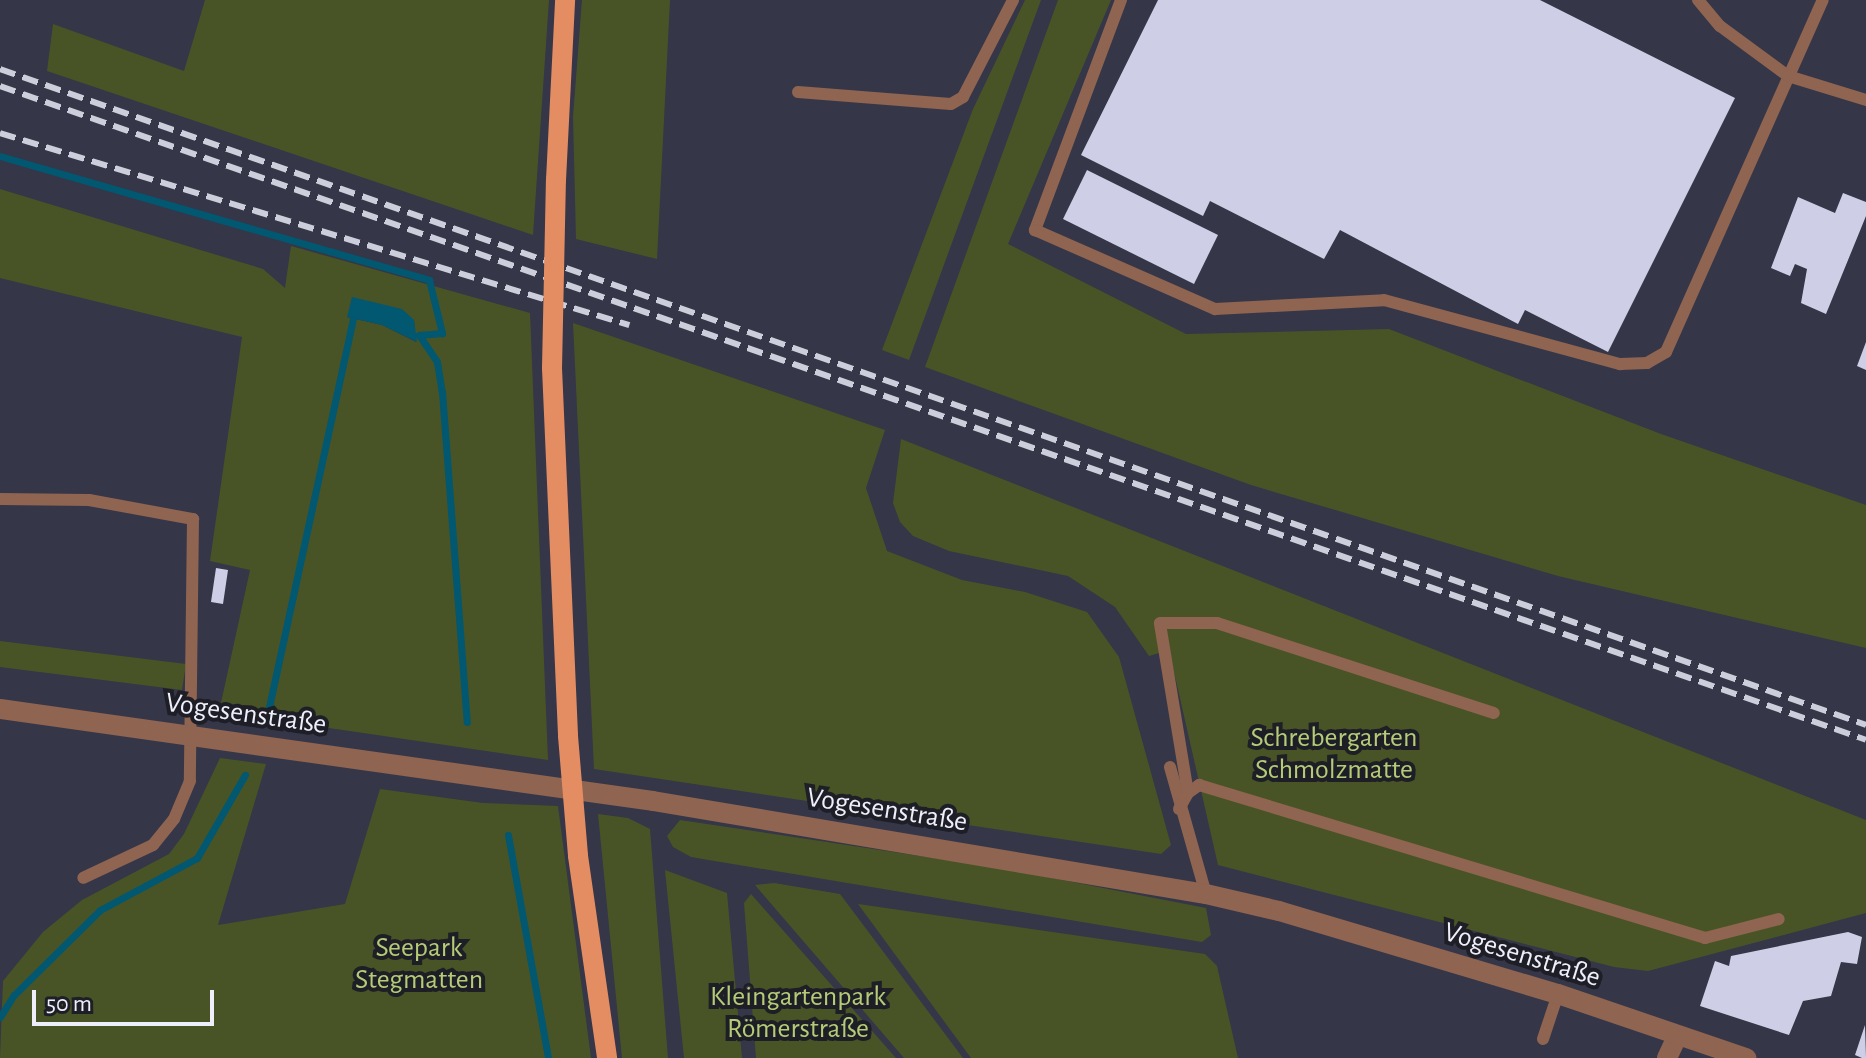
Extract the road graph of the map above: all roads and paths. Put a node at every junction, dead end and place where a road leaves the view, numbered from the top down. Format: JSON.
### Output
{"nodes":[{"id":1,"x":565,"y":0,"type":"edge"},
{"id":2,"x":1013,"y":0,"type":"edge"},
{"id":3,"x":1121,"y":0,"type":"edge"},
{"id":4,"x":1698,"y":0,"type":"edge"},
{"id":5,"x":1823,"y":0,"type":"edge"},
{"id":6,"x":1788,"y":76,"type":"junction"},
{"id":7,"x":798,"y":92,"type":"dead end"},
{"id":8,"x":1866,"y":100,"type":"edge"},
{"id":9,"x":0,"y":499,"type":"edge"},
{"id":10,"x":0,"y":709,"type":"edge"},
{"id":11,"x":1494,"y":713,"type":"dead end"},
{"id":12,"x":189,"y":735,"type":"junction"},
{"id":13,"x":1170,"y":767,"type":"dead end"},
{"id":14,"x":1188,"y":793,"type":"junction"},
{"id":15,"x":1179,"y":809,"type":"junction"},
{"id":16,"x":83,"y":878,"type":"dead end"},
{"id":17,"x":1206,"y":894,"type":"junction"},
{"id":18,"x":1779,"y":919,"type":"dead end"},
{"id":19,"x":1558,"y":994,"type":"junction"},
{"id":20,"x":1677,"y":1037,"type":"junction"},
{"id":21,"x":1543,"y":1039,"type":"dead end"},
{"id":22,"x":607,"y":1058,"type":"edge"},
{"id":23,"x":1667,"y":1058,"type":"edge"},
{"id":24,"x":1746,"y":1058,"type":"edge"}],
"edges":[{"from":1,"to":22,"type":"main road","bridge":true},
{"from":2,"to":7,"type":"lane"},
{"from":3,"to":6,"type":"lane"},
{"from":4,"to":6,"type":"lane"},
{"from":5,"to":6,"type":"lane"},
{"from":6,"to":8,"type":"lane"},
{"from":9,"to":12,"type":"lane"},
{"from":10,"to":12,"type":"street","name":"Vogesenstraße"},
{"from":11,"to":14,"type":"lane"},
{"from":12,"to":16,"type":"lane"},
{"from":12,"to":17,"type":"street","name":"Vogesenstraße"},
{"from":13,"to":15,"type":"lane"},
{"from":14,"to":15,"type":"lane"},
{"from":14,"to":18,"type":"lane"},
{"from":15,"to":17,"type":"lane"},
{"from":17,"to":19,"type":"street","name":"Vogesenstraße"},
{"from":19,"to":20,"type":"street","name":"Vogesenstraße"},
{"from":19,"to":21,"type":"lane"},
{"from":20,"to":23,"type":"street"},
{"from":20,"to":24,"type":"street","name":"Vogesenstraße"}]}
